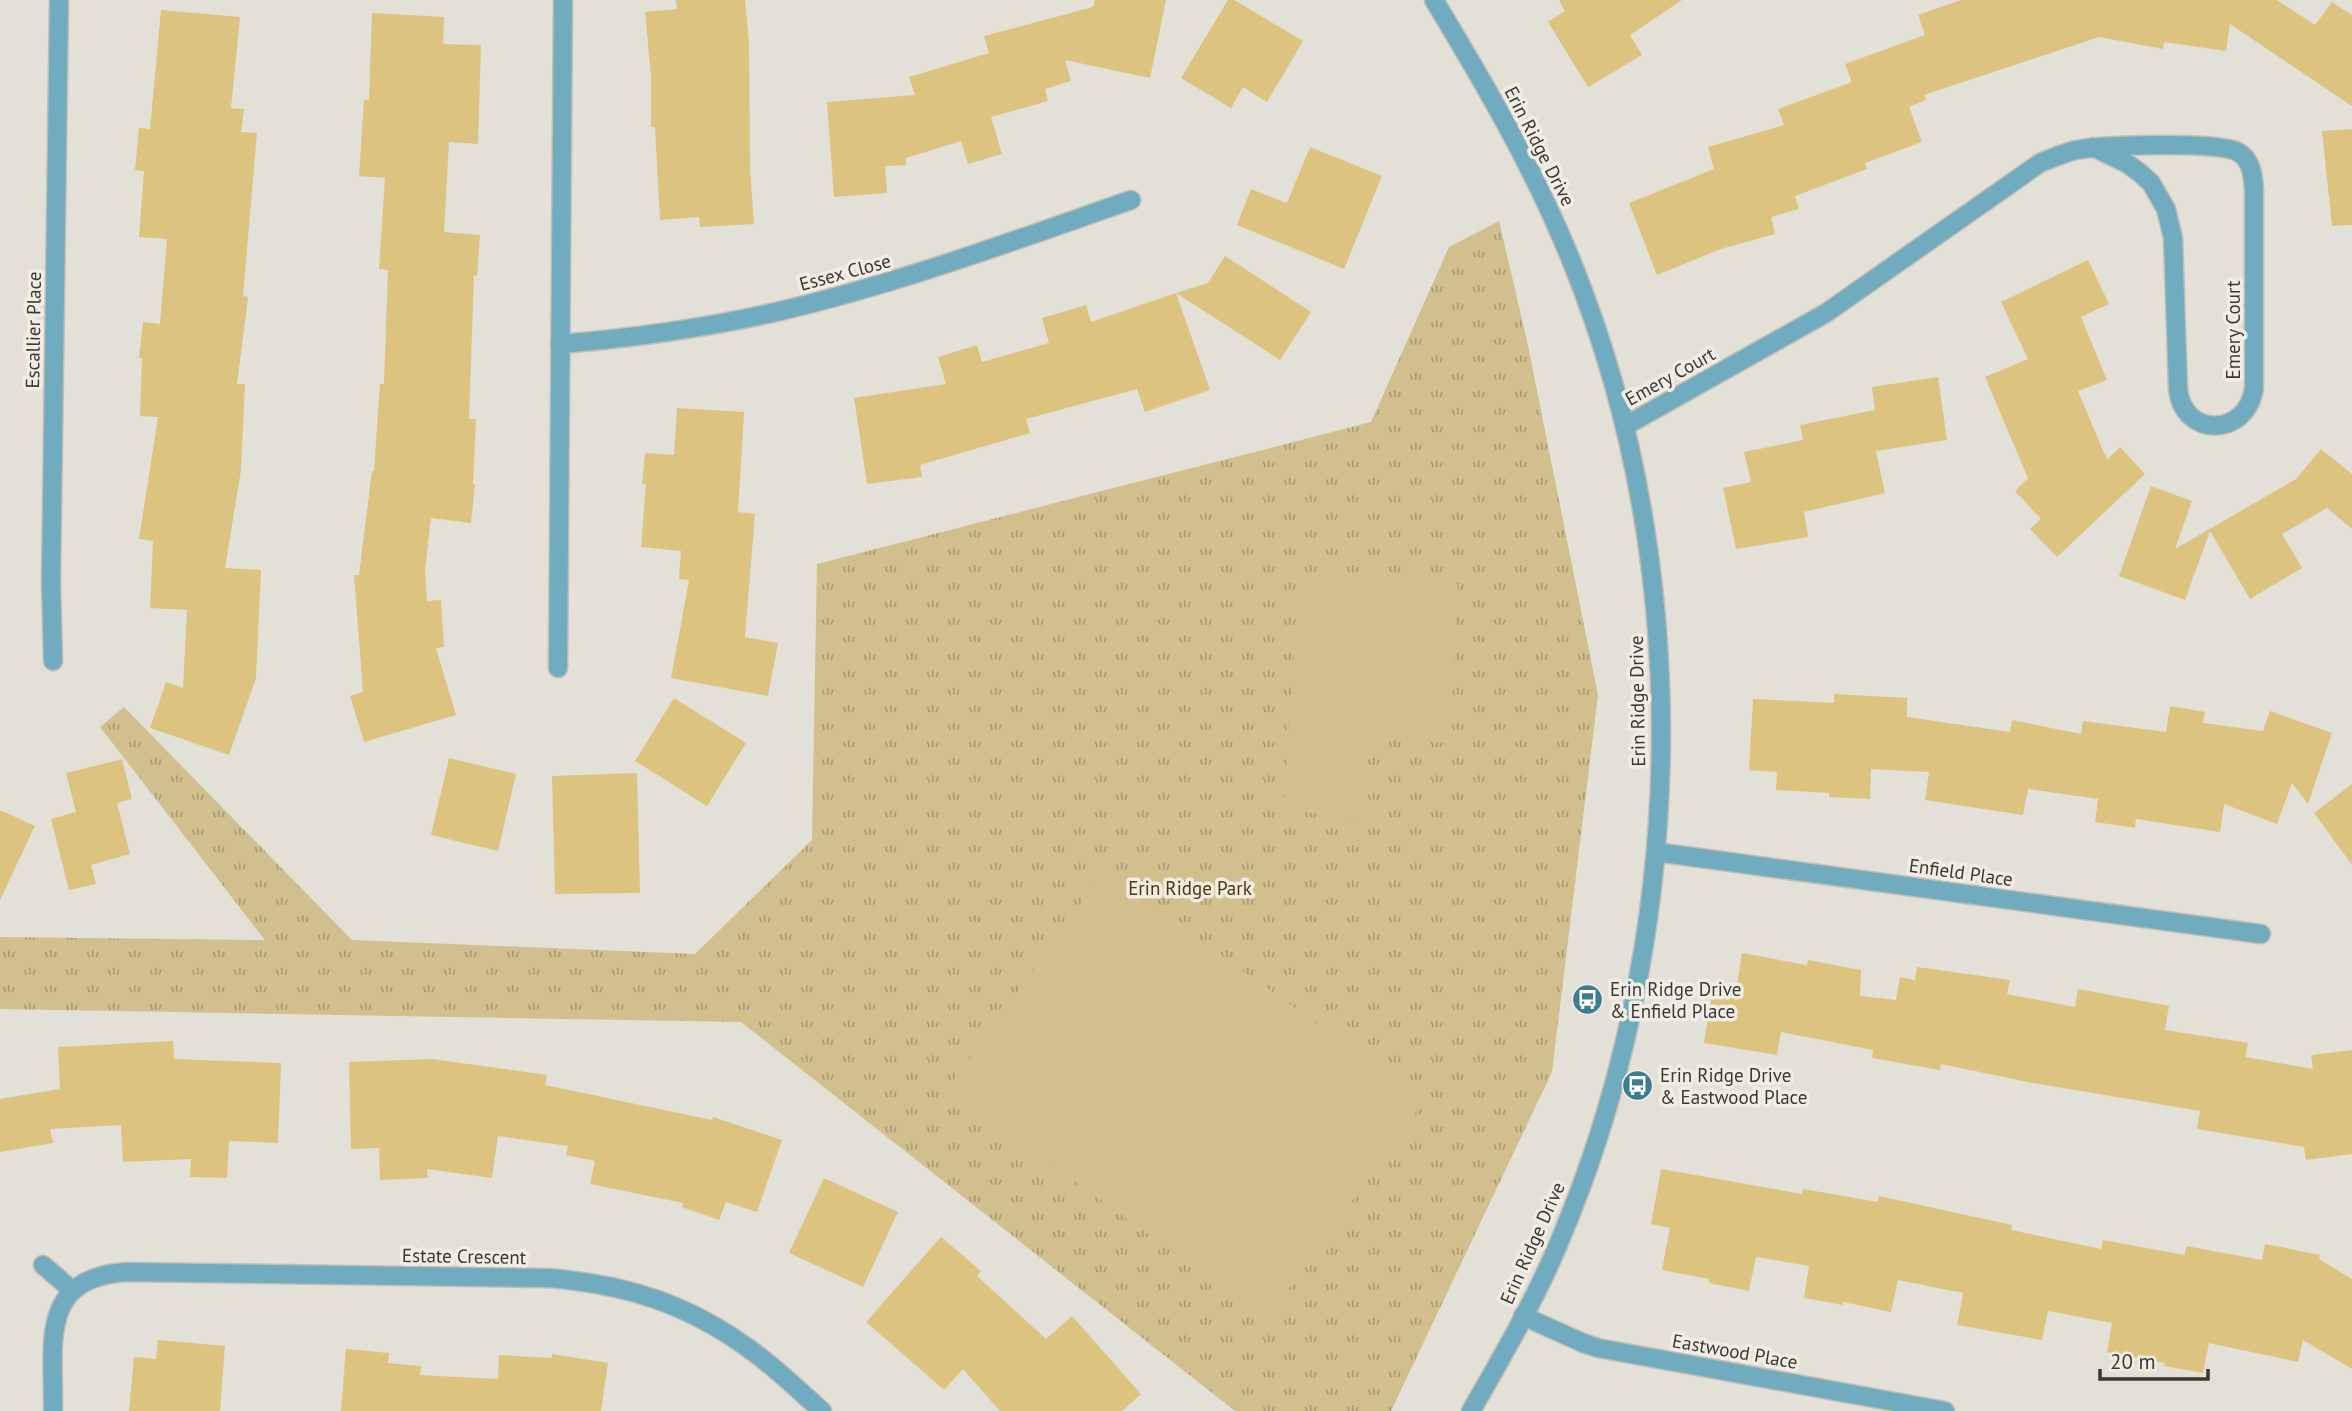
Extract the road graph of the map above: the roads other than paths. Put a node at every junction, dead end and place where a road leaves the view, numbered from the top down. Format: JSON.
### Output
{"nodes":[{"id":1,"x":59,"y":0,"type":"edge"},
{"id":2,"x":563,"y":0,"type":"edge"},
{"id":3,"x":1434,"y":0,"type":"edge"},
{"id":4,"x":2094,"y":147,"type":"junction"},
{"id":5,"x":1131,"y":200,"type":"dead end"},
{"id":6,"x":560,"y":344,"type":"junction"},
{"id":7,"x":1625,"y":426,"type":"junction"},
{"id":8,"x":53,"y":661,"type":"dead end"},
{"id":9,"x":558,"y":668,"type":"dead end"},
{"id":10,"x":1656,"y":852,"type":"junction"},
{"id":11,"x":2261,"y":934,"type":"dead end"},
{"id":12,"x":43,"y":1265,"type":"dead end"},
{"id":13,"x":72,"y":1290,"type":"junction"},
{"id":14,"x":1523,"y":1316,"type":"junction"},
{"id":15,"x":53,"y":1411,"type":"edge"},
{"id":16,"x":822,"y":1411,"type":"edge"},
{"id":17,"x":1471,"y":1411,"type":"edge"},
{"id":18,"x":1945,"y":1411,"type":"edge"}],
"edges":[{"from":1,"to":8,"type":"street","name":"Escallier Place"},
{"from":2,"to":6,"type":"street"},
{"from":3,"to":7,"type":"street","name":"Erin Ridge Drive"},
{"from":4,"to":4,"type":"street","name":"Emery Court"},
{"from":4,"to":7,"type":"street","name":"Emery Court"},
{"from":5,"to":6,"type":"street","name":"Essex Close"},
{"from":6,"to":9,"type":"street"},
{"from":7,"to":10,"type":"street","name":"Erin Ridge Drive"},
{"from":10,"to":11,"type":"street","name":"Enfield Place"},
{"from":10,"to":14,"type":"street","name":"Erin Ridge Drive"},
{"from":12,"to":13,"type":"street"},
{"from":13,"to":15,"type":"street"},
{"from":13,"to":16,"type":"street","name":"Estate Crescent"},
{"from":14,"to":17,"type":"street","name":"Erin Ridge Drive"},
{"from":14,"to":18,"type":"street","name":"Eastwood Place"}]}
